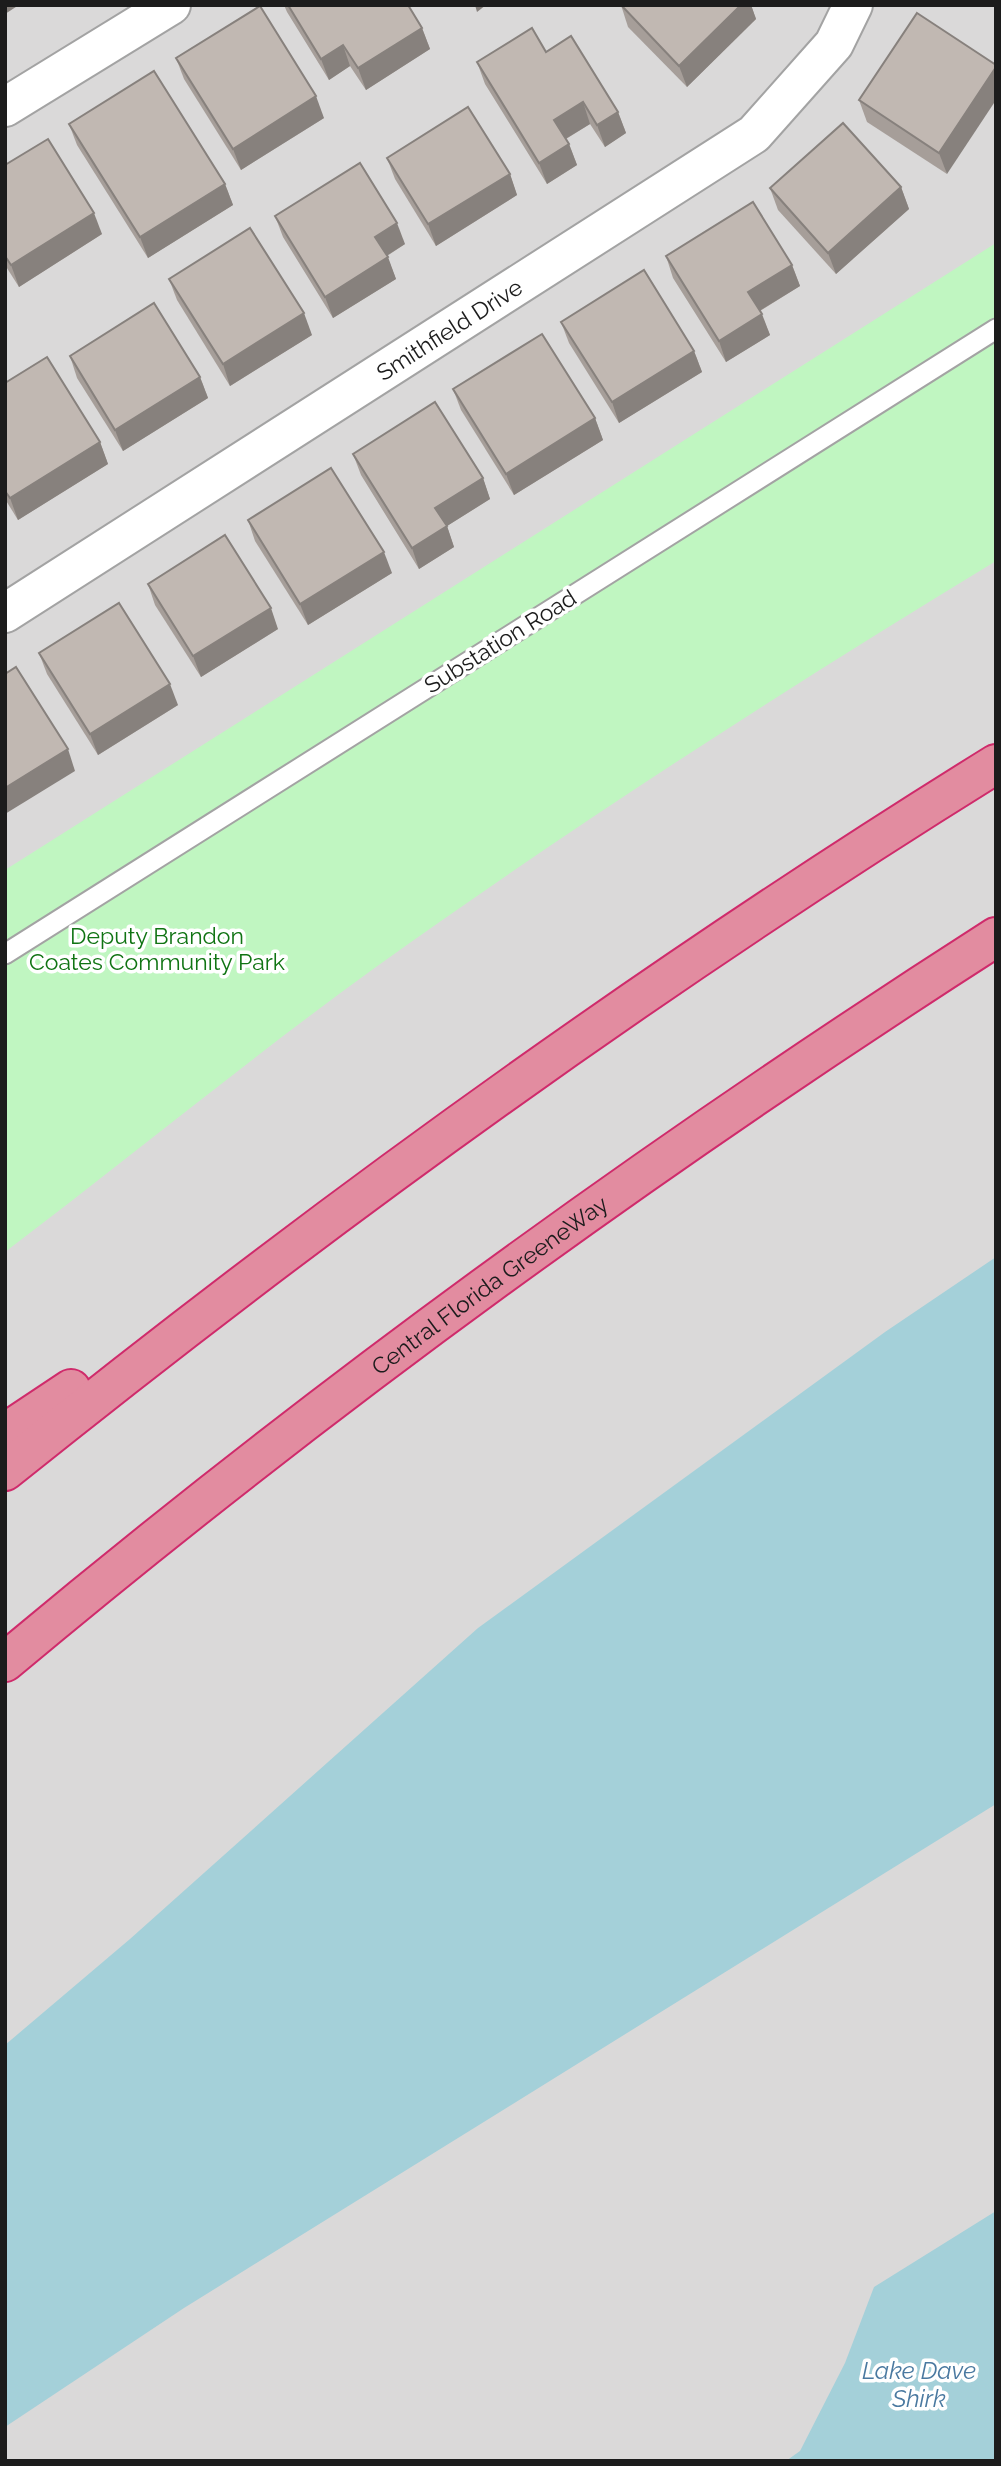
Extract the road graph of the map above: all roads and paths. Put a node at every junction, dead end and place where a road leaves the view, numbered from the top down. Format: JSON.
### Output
{"nodes":[{"id":1,"x":171,"y":5,"type":"edge"},
{"id":2,"x":853,"y":5,"type":"edge"},
{"id":3,"x":5,"y":107,"type":"edge"},
{"id":4,"x":996,"y":329,"type":"edge"},
{"id":5,"x":5,"y":613,"type":"edge"},
{"id":6,"x":996,"y":764,"type":"edge"},
{"id":7,"x":996,"y":937,"type":"edge"},
{"id":8,"x":5,"y":954,"type":"edge"},
{"id":9,"x":445,"y":1133,"type":"junction"},
{"id":10,"x":5,"y":1433,"type":"edge"},
{"id":11,"x":5,"y":1471,"type":"edge"},
{"id":12,"x":5,"y":1662,"type":"edge"}],
"edges":[{"from":1,"to":3,"type":"street"},
{"from":2,"to":5,"type":"street","name":"Smithfield Drive"},
{"from":4,"to":8,"type":"lane","name":"Substation Road"},
{"from":6,"to":9,"type":"highway"},
{"from":7,"to":12,"type":"highway","name":"Central Florida GreeneWay"},
{"from":9,"to":10,"type":"highway"},
{"from":9,"to":11,"type":"highway"}]}
